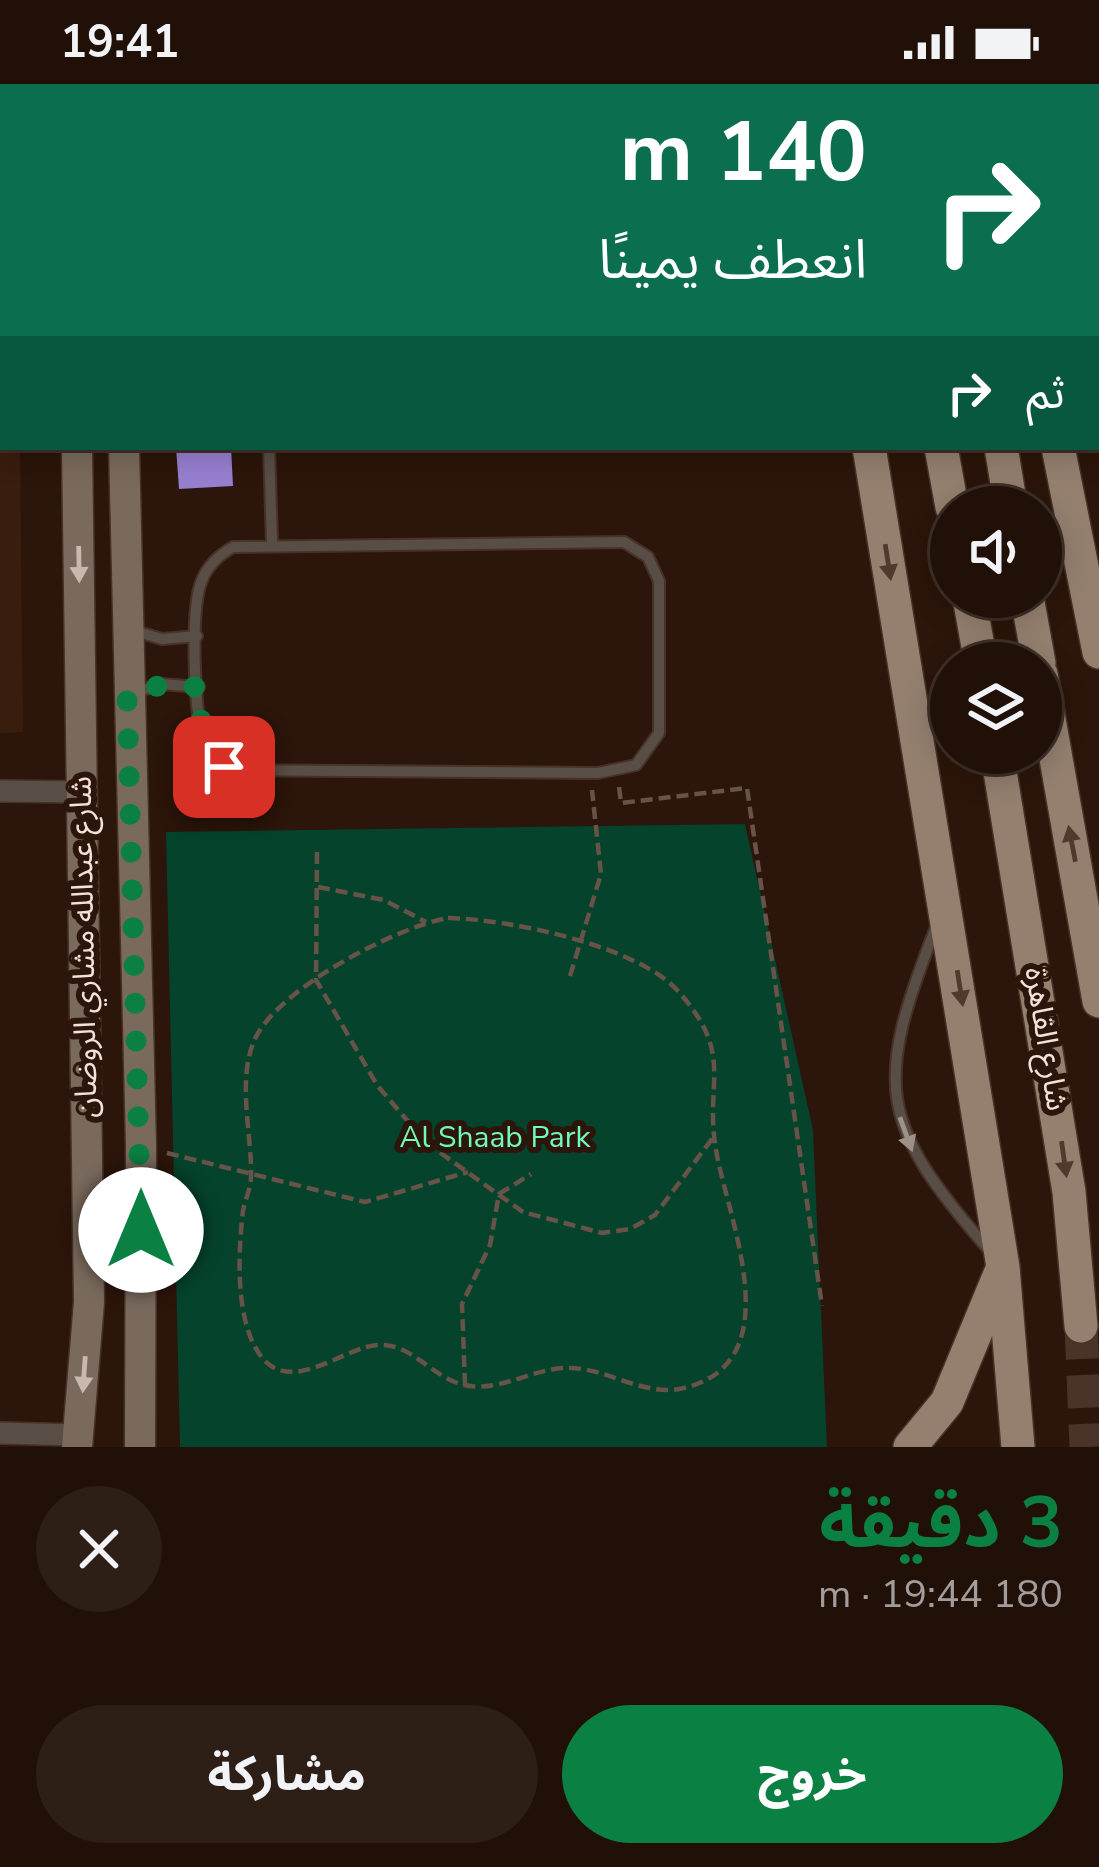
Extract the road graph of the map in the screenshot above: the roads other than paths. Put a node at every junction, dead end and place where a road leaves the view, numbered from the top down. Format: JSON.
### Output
{"nodes":[{"id":1,"x":269,"y":450,"type":"edge"},
{"id":2,"x":870,"y":450,"type":"edge"},
{"id":3,"x":942,"y":450,"type":"edge"},
{"id":4,"x":1002,"y":450,"type":"edge"},
{"id":5,"x":1059,"y":450,"type":"edge"},
{"id":6,"x":79,"y":451,"type":"edge"},
{"id":7,"x":122,"y":451,"type":"edge"},
{"id":8,"x":948,"y":486,"type":"edge"},
{"id":9,"x":1008,"y":486,"type":"edge"},
{"id":10,"x":272,"y":543,"type":"junction"},
{"id":11,"x":127,"y":628,"type":"junction"},
{"id":12,"x":197,"y":636,"type":"junction"},
{"id":13,"x":1099,"y":652,"type":"edge"},
{"id":14,"x":199,"y":687,"type":"junction"},
{"id":15,"x":127,"y":694,"type":"junction"},
{"id":16,"x":1001,"y":774,"type":"edge"},
{"id":17,"x":1059,"y":774,"type":"edge"},
{"id":18,"x":0,"y":791,"type":"edge"},
{"id":19,"x":82,"y":792,"type":"junction"},
{"id":20,"x":946,"y":901,"type":"junction"},
{"id":21,"x":1099,"y":1001,"type":"edge"},
{"id":22,"x":1003,"y":1267,"type":"junction"},
{"id":23,"x":89,"y":1302,"type":"junction"},
{"id":24,"x":141,"y":1315,"type":"junction"},
{"id":25,"x":1082,"y":1326,"type":"tunnel mouth"},
{"id":26,"x":0,"y":1433,"type":"edge"},
{"id":27,"x":78,"y":1441,"type":"edge"},
{"id":28,"x":140,"y":1447,"type":"edge"},
{"id":29,"x":910,"y":1447,"type":"edge"},
{"id":30,"x":1018,"y":1447,"type":"edge"}],
"edges":[{"from":1,"to":10,"type":"lane"},
{"from":2,"to":20,"type":"main road","one_way":true},
{"from":3,"to":8,"type":"main road"},
{"from":4,"to":9,"type":"main road"},
{"from":5,"to":13,"type":"main road"},
{"from":6,"to":19,"type":"street","name":"شارع عبدالله مشاري الروضان","one_way":true},
{"from":7,"to":11,"type":"street","name":"شارع عبدالله مشاري الروضان"},
{"from":10,"to":12,"type":"lane"},
{"from":10,"to":14,"type":"lane"},
{"from":11,"to":12,"type":"lane"},
{"from":11,"to":15,"type":"street","name":"شارع عبدالله مشاري الروضان"},
{"from":12,"to":14,"type":"lane"},
{"from":14,"to":15,"type":"lane"},
{"from":15,"to":24,"type":"street","name":"شارع عبدالله مشاري الروضان"},
{"from":16,"to":25,"type":"main road","name":"شارع القاهرة","one_way":true},
{"from":21,"to":17,"type":"main road","name":"شارع القاهرة","one_way":true},
{"from":18,"to":19,"type":"street"},
{"from":19,"to":23,"type":"street","name":"شارع عبدالله مشاري الروضان"},
{"from":20,"to":22,"type":"main road","one_way":true},
{"from":20,"to":22,"type":"lane","one_way":true},
{"from":22,"to":29,"type":"main road"},
{"from":22,"to":30,"type":"main road"},
{"from":23,"to":24,"type":"street"},
{"from":23,"to":27,"type":"street","name":"شارع عبدالله مشاري الروضان","one_way":true},
{"from":24,"to":28,"type":"street","name":"شارع عبدالله مشاري الروضان"},
{"from":26,"to":27,"type":"street"}]}
